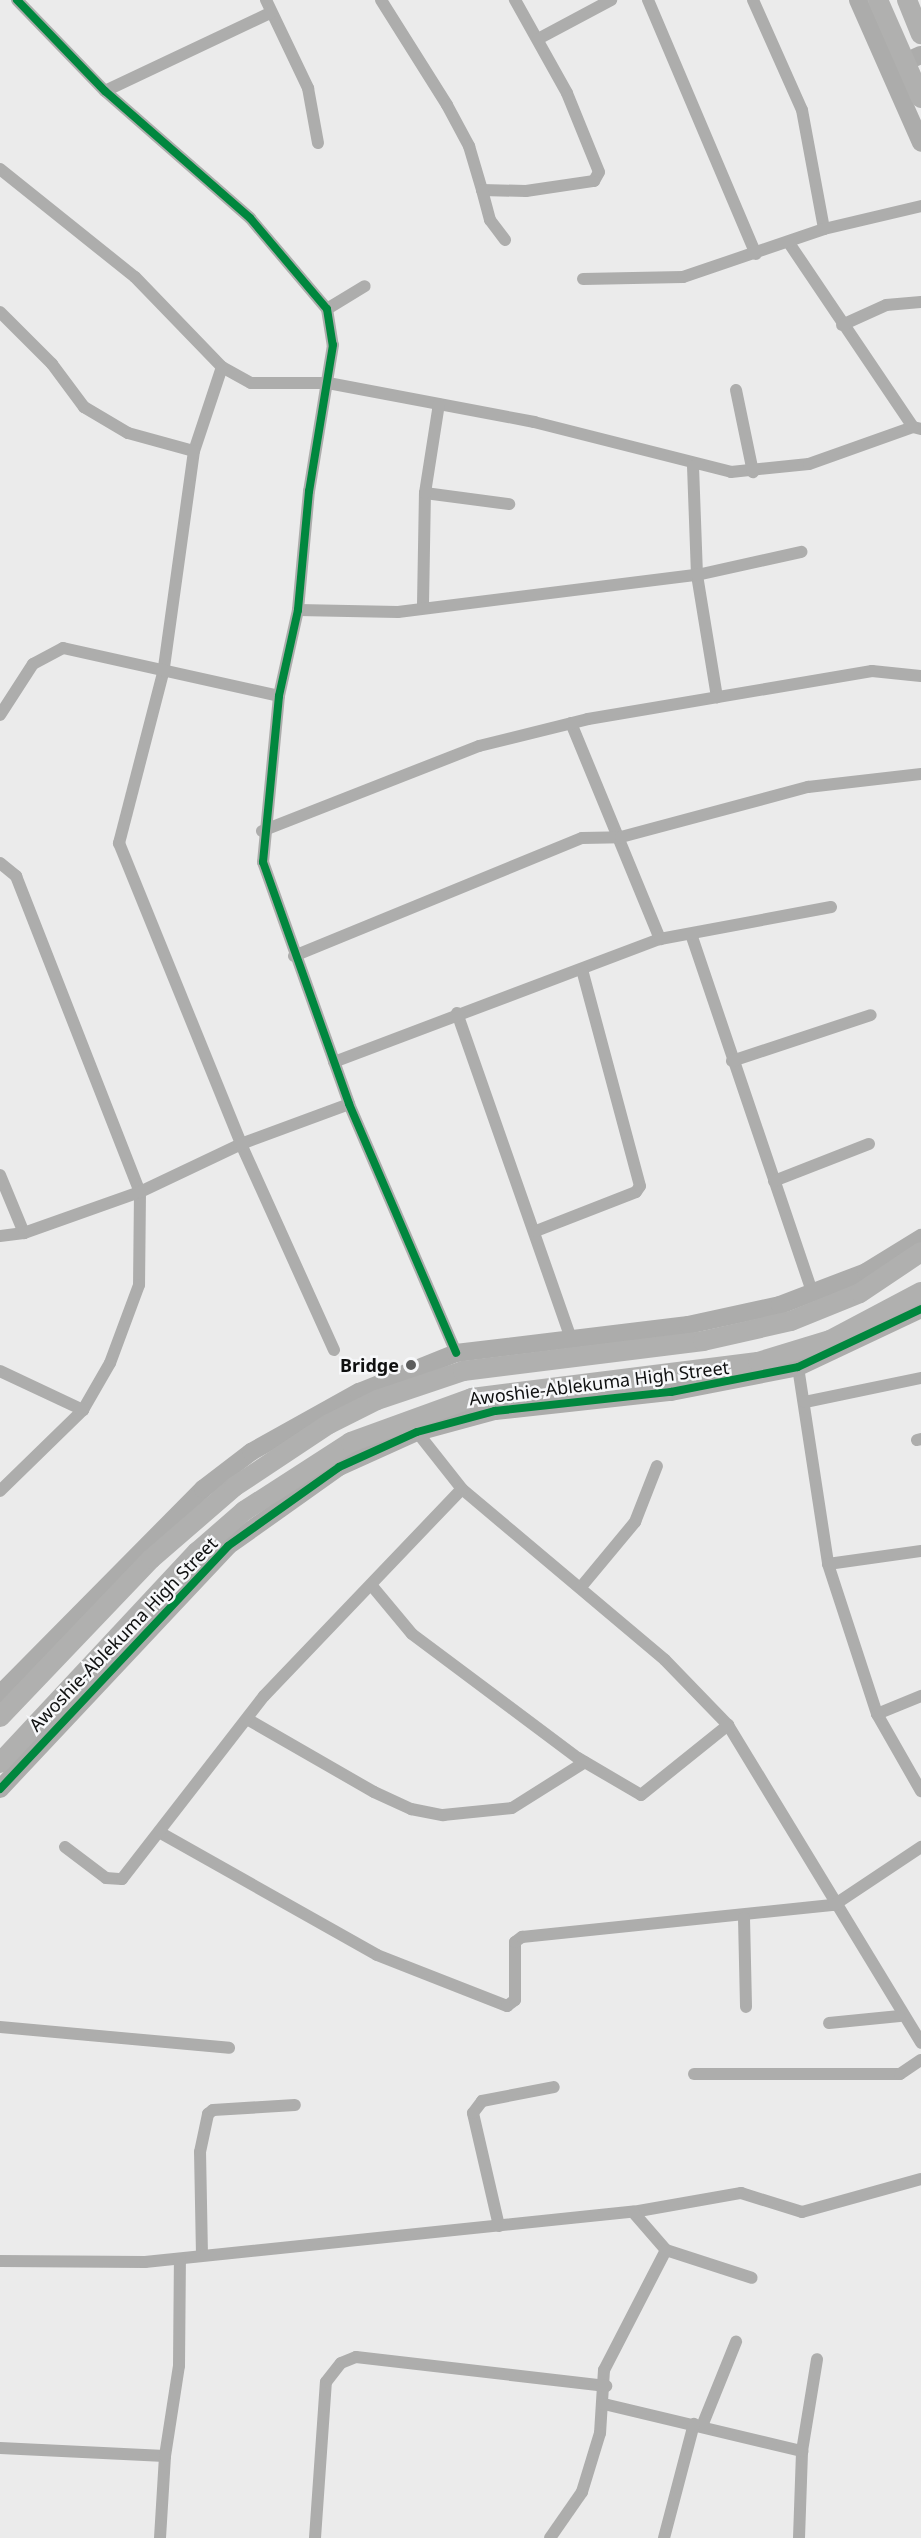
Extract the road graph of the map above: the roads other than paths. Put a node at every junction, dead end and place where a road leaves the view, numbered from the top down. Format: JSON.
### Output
{"nodes":[{"id":1,"x":17,"y":0,"type":"edge"},
{"id":2,"x":266,"y":0,"type":"edge"},
{"id":3,"x":381,"y":0,"type":"edge"},
{"id":4,"x":515,"y":0,"type":"edge"},
{"id":5,"x":611,"y":0,"type":"edge"},
{"id":6,"x":648,"y":0,"type":"edge"},
{"id":7,"x":753,"y":0,"type":"edge"},
{"id":8,"x":858,"y":0,"type":"edge"},
{"id":9,"x":878,"y":0,"type":"edge"},
{"id":10,"x":907,"y":0,"type":"edge"},
{"id":11,"x":270,"y":13,"type":"junction"},
{"id":12,"x":921,"y":32,"type":"edge"},
{"id":13,"x":538,"y":39,"type":"junction"},
{"id":14,"x":895,"y":40,"type":"junction"},
{"id":15,"x":913,"y":58,"type":"edge"},
{"id":16,"x":105,"y":91,"type":"junction"},
{"id":17,"x":921,"y":98,"type":"edge"},
{"id":18,"x":318,"y":143,"type":"dead end"},
{"id":19,"x":921,"y":143,"type":"edge"},
{"id":20,"x":0,"y":169,"type":"edge"},
{"id":21,"x":482,"y":190,"type":"junction"},
{"id":22,"x":921,"y":206,"type":"edge"},
{"id":23,"x":824,"y":229,"type":"junction"},
{"id":24,"x":506,"y":240,"type":"dead end"},
{"id":25,"x":789,"y":243,"type":"junction"},
{"id":26,"x":756,"y":254,"type":"junction"},
{"id":27,"x":584,"y":279,"type":"dead end"},
{"id":28,"x":365,"y":286,"type":"dead end"},
{"id":29,"x":921,"y":302,"type":"edge"},
{"id":30,"x":327,"y":309,"type":"junction"},
{"id":31,"x":0,"y":312,"type":"edge"},
{"id":32,"x":842,"y":325,"type":"junction"},
{"id":33,"x":222,"y":367,"type":"junction"},
{"id":34,"x":328,"y":383,"type":"junction"},
{"id":35,"x":736,"y":390,"type":"dead end"},
{"id":36,"x":439,"y":404,"type":"junction"},
{"id":37,"x":917,"y":428,"type":"edge"},
{"id":38,"x":194,"y":451,"type":"junction"},
{"id":39,"x":693,"y":466,"type":"junction"},
{"id":40,"x":753,"y":472,"type":"junction"},
{"id":41,"x":425,"y":493,"type":"junction"},
{"id":42,"x":509,"y":504,"type":"dead end"},
{"id":43,"x":801,"y":552,"type":"dead end"},
{"id":44,"x":697,"y":575,"type":"junction"},
{"id":45,"x":423,"y":605,"type":"junction"},
{"id":46,"x":298,"y":610,"type":"junction"},
{"id":47,"x":163,"y":673,"type":"junction"},
{"id":48,"x":921,"y":676,"type":"edge"},
{"id":49,"x":279,"y":696,"type":"junction"},
{"id":50,"x":717,"y":697,"type":"junction"},
{"id":51,"x":0,"y":715,"type":"edge"},
{"id":52,"x":571,"y":723,"type":"junction"},
{"id":53,"x":921,"y":774,"type":"edge"},
{"id":54,"x":262,"y":831,"type":"junction"},
{"id":55,"x":621,"y":837,"type":"junction"},
{"id":56,"x":0,"y":863,"type":"edge"},
{"id":57,"x":831,"y":907,"type":"dead end"},
{"id":58,"x":691,"y":934,"type":"junction"},
{"id":59,"x":660,"y":939,"type":"junction"},
{"id":60,"x":294,"y":956,"type":"junction"},
{"id":61,"x":582,"y":970,"type":"junction"},
{"id":62,"x":458,"y":1013,"type":"junction"},
{"id":63,"x":871,"y":1015,"type":"dead end"},
{"id":64,"x":732,"y":1061,"type":"junction"},
{"id":65,"x":334,"y":1062,"type":"junction"},
{"id":66,"x":349,"y":1104,"type":"junction"},
{"id":67,"x":241,"y":1144,"type":"junction"},
{"id":68,"x":869,"y":1144,"type":"dead end"},
{"id":69,"x":0,"y":1175,"type":"edge"},
{"id":70,"x":774,"y":1181,"type":"junction"},
{"id":71,"x":140,"y":1192,"type":"junction"},
{"id":72,"x":536,"y":1231,"type":"junction"},
{"id":73,"x":24,"y":1233,"type":"junction"},
{"id":74,"x":0,"y":1236,"type":"edge"},
{"id":75,"x":921,"y":1238,"type":"edge"},
{"id":76,"x":921,"y":1252,"type":"edge"},
{"id":77,"x":921,"y":1292,"type":"edge"},
{"id":78,"x":813,"y":1295,"type":"junction"},
{"id":79,"x":921,"y":1309,"type":"edge"},
{"id":80,"x":571,"y":1338,"type":"junction"},
{"id":81,"x":333,"y":1350,"type":"dead end"},
{"id":82,"x":456,"y":1353,"type":"junction"},
{"id":83,"x":798,"y":1367,"type":"junction"},
{"id":84,"x":0,"y":1371,"type":"edge"},
{"id":85,"x":921,"y":1378,"type":"edge"},
{"id":86,"x":805,"y":1402,"type":"junction"},
{"id":87,"x":83,"y":1410,"type":"junction"},
{"id":88,"x":417,"y":1432,"type":"junction"},
{"id":89,"x":657,"y":1466,"type":"dead end"},
{"id":90,"x":462,"y":1489,"type":"junction"},
{"id":91,"x":0,"y":1491,"type":"edge"},
{"id":92,"x":921,"y":1551,"type":"edge"},
{"id":93,"x":828,"y":1564,"type":"junction"},
{"id":94,"x":372,"y":1586,"type":"junction"},
{"id":95,"x":581,"y":1587,"type":"junction"},
{"id":96,"x":0,"y":1694,"type":"edge"},
{"id":97,"x":921,"y":1696,"type":"edge"},
{"id":98,"x":59,"y":1710,"type":"junction"},
{"id":99,"x":877,"y":1714,"type":"junction"},
{"id":100,"x":0,"y":1717,"type":"edge"},
{"id":101,"x":247,"y":1719,"type":"junction"},
{"id":102,"x":728,"y":1725,"type":"junction"},
{"id":103,"x":4,"y":1749,"type":"edge"},
{"id":104,"x":585,"y":1762,"type":"junction"},
{"id":105,"x":0,"y":1789,"type":"edge"},
{"id":106,"x":921,"y":1791,"type":"edge"},
{"id":107,"x":159,"y":1832,"type":"junction"},
{"id":108,"x":921,"y":1846,"type":"edge"},
{"id":109,"x":65,"y":1847,"type":"dead end"},
{"id":110,"x":834,"y":1905,"type":"junction"},
{"id":111,"x":744,"y":1917,"type":"junction"},
{"id":112,"x":746,"y":2007,"type":"dead end"},
{"id":113,"x":900,"y":2016,"type":"junction"},
{"id":114,"x":829,"y":2023,"type":"dead end"},
{"id":115,"x":0,"y":2028,"type":"edge"},
{"id":116,"x":918,"y":2038,"type":"edge"},
{"id":117,"x":230,"y":2048,"type":"dead end"},
{"id":118,"x":921,"y":2060,"type":"edge"},
{"id":119,"x":694,"y":2073,"type":"dead end"},
{"id":120,"x":554,"y":2087,"type":"dead end"},
{"id":121,"x":295,"y":2105,"type":"dead end"},
{"id":122,"x":921,"y":2180,"type":"edge"},
{"id":123,"x":633,"y":2212,"type":"junction"},
{"id":124,"x":499,"y":2226,"type":"junction"},
{"id":125,"x":666,"y":2250,"type":"junction"},
{"id":126,"x":202,"y":2254,"type":"junction"},
{"id":127,"x":180,"y":2259,"type":"junction"},
{"id":128,"x":0,"y":2261,"type":"edge"},
{"id":129,"x":752,"y":2278,"type":"dead end"},
{"id":130,"x":736,"y":2342,"type":"dead end"},
{"id":131,"x":817,"y":2359,"type":"dead end"},
{"id":132,"x":606,"y":2386,"type":"junction"},
{"id":133,"x":604,"y":2404,"type":"junction"},
{"id":134,"x":698,"y":2425,"type":"junction"},
{"id":135,"x":0,"y":2448,"type":"edge"},
{"id":136,"x":802,"y":2451,"type":"junction"},
{"id":137,"x":165,"y":2456,"type":"junction"},
{"id":138,"x":160,"y":2538,"type":"edge"},
{"id":139,"x":315,"y":2538,"type":"edge"},
{"id":140,"x":550,"y":2538,"type":"edge"},
{"id":141,"x":664,"y":2538,"type":"edge"},
{"id":142,"x":799,"y":2538,"type":"edge"}],
"edges":[{"from":1,"to":16,"type":"street"},
{"from":2,"to":11,"type":"street"},
{"from":3,"to":21,"type":"street"},
{"from":4,"to":13,"type":"street"},
{"from":5,"to":13,"type":"street"},
{"from":6,"to":26,"type":"street"},
{"from":7,"to":23,"type":"street"},
{"from":8,"to":19,"type":"street"},
{"from":9,"to":14,"type":"main road"},
{"from":10,"to":12,"type":"main road"},
{"from":11,"to":16,"type":"street"},
{"from":11,"to":18,"type":"street"},
{"from":12,"to":14,"type":"street"},
{"from":13,"to":21,"type":"street"},
{"from":14,"to":15,"type":"main road"},
{"from":15,"to":17,"type":"main road"},
{"from":16,"to":30,"type":"street"},
{"from":20,"to":33,"type":"street"},
{"from":21,"to":24,"type":"street"},
{"from":22,"to":23,"type":"street"},
{"from":23,"to":25,"type":"street"},
{"from":25,"to":26,"type":"street"},
{"from":25,"to":32,"type":"street"},
{"from":26,"to":27,"type":"street"},
{"from":28,"to":30,"type":"street"},
{"from":29,"to":32,"type":"street"},
{"from":30,"to":34,"type":"street"},
{"from":31,"to":38,"type":"street"},
{"from":32,"to":37,"type":"street"},
{"from":33,"to":34,"type":"street"},
{"from":33,"to":38,"type":"street"},
{"from":34,"to":36,"type":"street"},
{"from":34,"to":46,"type":"street"},
{"from":35,"to":40,"type":"street"},
{"from":36,"to":39,"type":"street"},
{"from":36,"to":41,"type":"street"},
{"from":37,"to":40,"type":"street"},
{"from":38,"to":47,"type":"street"},
{"from":39,"to":40,"type":"street"},
{"from":39,"to":44,"type":"street"},
{"from":41,"to":42,"type":"street"},
{"from":41,"to":45,"type":"street"},
{"from":43,"to":44,"type":"street"},
{"from":44,"to":45,"type":"street"},
{"from":44,"to":50,"type":"street"},
{"from":45,"to":46,"type":"street"},
{"from":46,"to":49,"type":"street"},
{"from":47,"to":49,"type":"street"},
{"from":47,"to":51,"type":"street"},
{"from":47,"to":67,"type":"street"},
{"from":48,"to":50,"type":"street"},
{"from":49,"to":54,"type":"street"},
{"from":50,"to":52,"type":"street"},
{"from":52,"to":54,"type":"street"},
{"from":52,"to":55,"type":"street"},
{"from":53,"to":55,"type":"street"},
{"from":54,"to":60,"type":"street"},
{"from":55,"to":59,"type":"street"},
{"from":55,"to":60,"type":"street"},
{"from":56,"to":71,"type":"street"},
{"from":57,"to":58,"type":"street"},
{"from":58,"to":59,"type":"street"},
{"from":58,"to":64,"type":"street"},
{"from":59,"to":61,"type":"street"},
{"from":60,"to":65,"type":"street"},
{"from":61,"to":62,"type":"street"},
{"from":61,"to":72,"type":"street"},
{"from":62,"to":65,"type":"street"},
{"from":62,"to":72,"type":"street"},
{"from":63,"to":64,"type":"street"},
{"from":64,"to":70,"type":"street"},
{"from":65,"to":66,"type":"street"},
{"from":66,"to":67,"type":"street"},
{"from":66,"to":82,"type":"street"},
{"from":67,"to":71,"type":"street"},
{"from":67,"to":81,"type":"street"},
{"from":68,"to":70,"type":"street"},
{"from":69,"to":73,"type":"street"},
{"from":70,"to":78,"type":"street"},
{"from":71,"to":73,"type":"street"},
{"from":71,"to":87,"type":"street"},
{"from":72,"to":80,"type":"street"},
{"from":73,"to":74,"type":"street"},
{"from":75,"to":78,"type":"street"},
{"from":76,"to":100,"type":"main road","name":"Awoshie-Ablekuma High Street"},
{"from":77,"to":98,"type":"main road","name":"Awoshie-Ablekuma High Street"},
{"from":78,"to":80,"type":"street"},
{"from":79,"to":83,"type":"street","name":"Awoshie-Ablekuma High Street"},
{"from":80,"to":82,"type":"street"},
{"from":82,"to":96,"type":"street"},
{"from":83,"to":86,"type":"street"},
{"from":83,"to":88,"type":"street","name":"Awoshie-Ablekuma High Street"},
{"from":84,"to":87,"type":"street"},
{"from":85,"to":86,"type":"street"},
{"from":86,"to":93,"type":"street"},
{"from":87,"to":91,"type":"street"},
{"from":88,"to":90,"type":"street"},
{"from":88,"to":98,"type":"street","name":"Awoshie-Ablekuma High Street"},
{"from":89,"to":95,"type":"street"},
{"from":90,"to":94,"type":"street"},
{"from":90,"to":95,"type":"street"},
{"from":92,"to":93,"type":"street"},
{"from":93,"to":99,"type":"street"},
{"from":94,"to":101,"type":"street"},
{"from":94,"to":104,"type":"street"},
{"from":95,"to":102,"type":"street"},
{"from":97,"to":99,"type":"street"},
{"from":98,"to":103,"type":"main road","name":"Awoshie-Ablekuma High Street"},
{"from":98,"to":105,"type":"street","name":"Awoshie-Ablekuma High Street"},
{"from":99,"to":106,"type":"street"},
{"from":101,"to":104,"type":"street"},
{"from":101,"to":107,"type":"street"},
{"from":102,"to":104,"type":"street"},
{"from":102,"to":110,"type":"street"},
{"from":107,"to":109,"type":"street"},
{"from":107,"to":111,"type":"street"},
{"from":108,"to":110,"type":"street"},
{"from":110,"to":111,"type":"street"},
{"from":110,"to":113,"type":"street"},
{"from":111,"to":112,"type":"street"},
{"from":113,"to":114,"type":"street"},
{"from":113,"to":116,"type":"street"},
{"from":115,"to":117,"type":"street"},
{"from":118,"to":119,"type":"street"},
{"from":120,"to":124,"type":"street"},
{"from":121,"to":126,"type":"street"},
{"from":122,"to":123,"type":"street"},
{"from":123,"to":124,"type":"street"},
{"from":123,"to":125,"type":"street"},
{"from":124,"to":126,"type":"street"},
{"from":125,"to":129,"type":"street"},
{"from":125,"to":132,"type":"street"},
{"from":126,"to":127,"type":"street"},
{"from":127,"to":128,"type":"street"},
{"from":127,"to":137,"type":"street"},
{"from":130,"to":134,"type":"street"},
{"from":131,"to":136,"type":"street"},
{"from":132,"to":133,"type":"street"},
{"from":132,"to":139,"type":"street"},
{"from":133,"to":134,"type":"street"},
{"from":133,"to":140,"type":"street"},
{"from":134,"to":136,"type":"street"},
{"from":134,"to":141,"type":"street"},
{"from":135,"to":137,"type":"street"},
{"from":136,"to":142,"type":"street"},
{"from":137,"to":138,"type":"street"}]}
